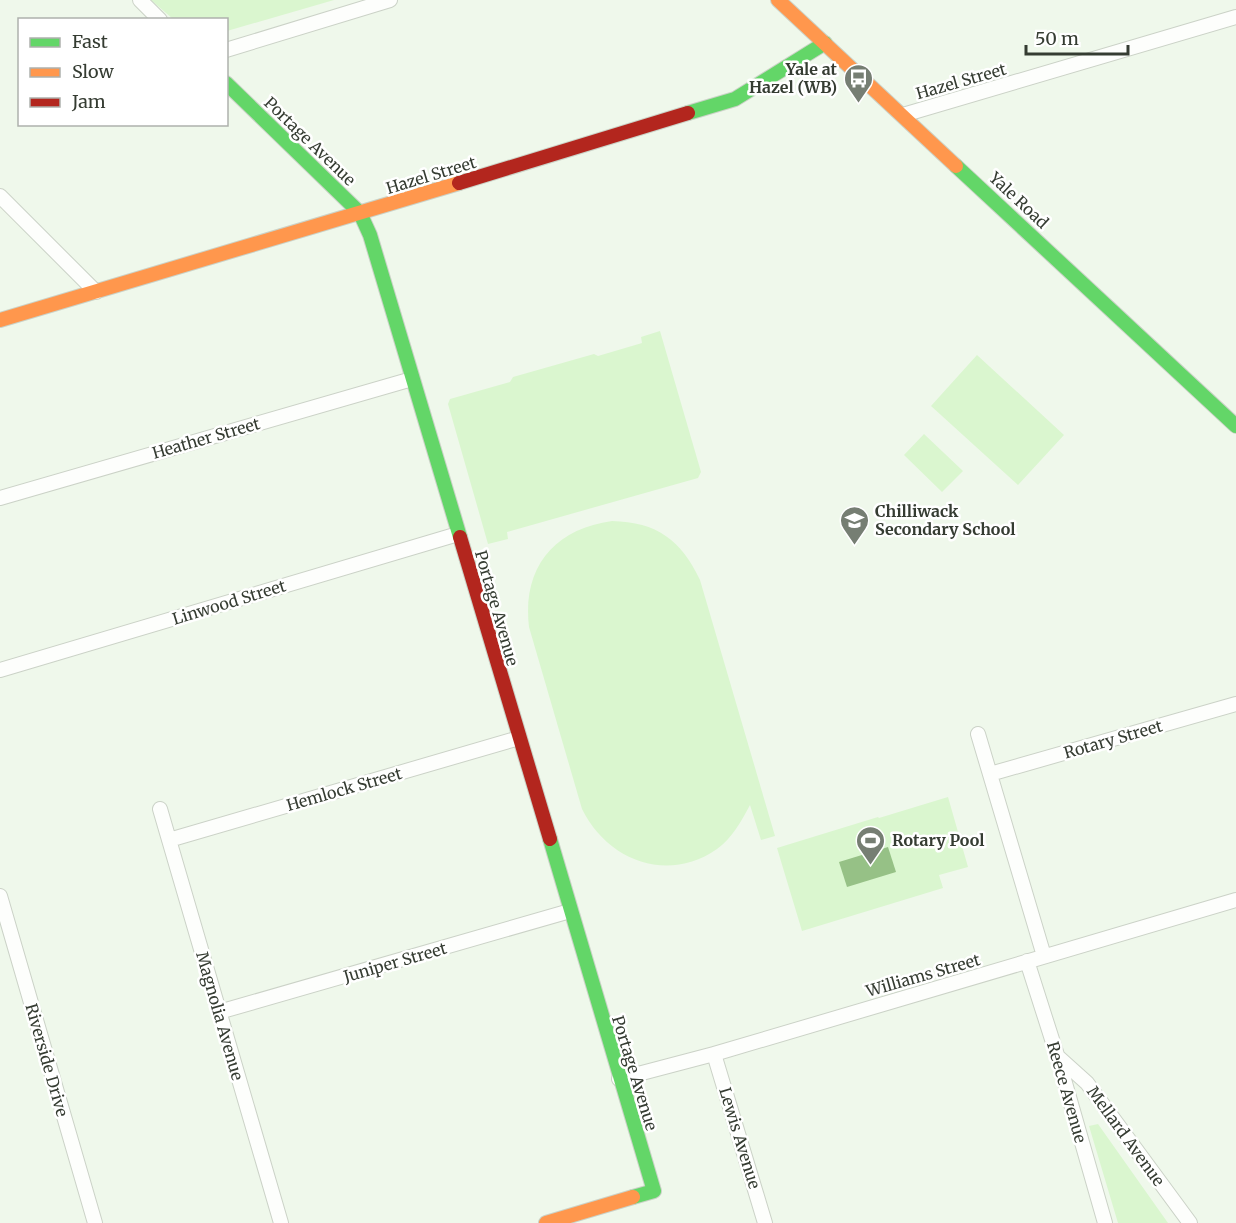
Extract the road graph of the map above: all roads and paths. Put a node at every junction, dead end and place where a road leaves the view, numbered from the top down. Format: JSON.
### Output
{"nodes":[{"id":1,"x":140,"y":0,"type":"edge"},
{"id":2,"x":390,"y":0,"type":"edge"},
{"id":3,"x":778,"y":0,"type":"edge"},
{"id":4,"x":1236,"y":17,"type":"edge"},
{"id":5,"x":158,"y":18,"type":"edge"},
{"id":6,"x":825,"y":43,"type":"junction"},
{"id":7,"x":228,"y":49,"type":"edge"},
{"id":8,"x":228,"y":84,"type":"edge"},
{"id":9,"x":903,"y":115,"type":"junction"},
{"id":10,"x":0,"y":196,"type":"edge"},
{"id":11,"x":360,"y":213,"type":"junction"},
{"id":12,"x":96,"y":292,"type":"junction"},
{"id":13,"x":0,"y":320,"type":"edge"},
{"id":14,"x":412,"y":379,"type":"junction"},
{"id":15,"x":1236,"y":426,"type":"edge"},
{"id":16,"x":0,"y":498,"type":"edge"},
{"id":17,"x":458,"y":534,"type":"junction"},
{"id":18,"x":0,"y":670,"type":"edge"},
{"id":19,"x":1236,"y":704,"type":"edge"},
{"id":20,"x":978,"y":734,"type":"dead end"},
{"id":21,"x":519,"y":738,"type":"junction"},
{"id":22,"x":990,"y":774,"type":"junction"},
{"id":23,"x":160,"y":809,"type":"dead end"},
{"id":24,"x":169,"y":840,"type":"junction"},
{"id":25,"x":0,"y":896,"type":"edge"},
{"id":26,"x":1236,"y":900,"type":"edge"},
{"id":27,"x":570,"y":911,"type":"junction"},
{"id":28,"x":1044,"y":956,"type":"junction"},
{"id":29,"x":1027,"y":961,"type":"junction"},
{"id":30,"x":219,"y":1012,"type":"junction"},
{"id":31,"x":714,"y":1054,"type":"junction"},
{"id":32,"x":1057,"y":1055,"type":"junction"},
{"id":33,"x":620,"y":1078,"type":"junction"},
{"id":34,"x":95,"y":1223,"type":"edge"},
{"id":35,"x":281,"y":1223,"type":"edge"},
{"id":36,"x":546,"y":1223,"type":"edge"},
{"id":37,"x":765,"y":1223,"type":"edge"},
{"id":38,"x":1105,"y":1223,"type":"edge"},
{"id":39,"x":1190,"y":1223,"type":"edge"}],
"edges":[{"from":1,"to":5,"type":"street"},
{"from":2,"to":7,"type":"street"},
{"from":3,"to":6,"type":"street","name":"Yale Road"},
{"from":4,"to":9,"type":"street","name":"Hazel Street"},
{"from":6,"to":9,"type":"street","name":"Yale Road"},
{"from":6,"to":11,"type":"street","name":"Hazel Street"},
{"from":8,"to":11,"type":"street","name":"Portage Avenue"},
{"from":9,"to":15,"type":"street","name":"Yale Road"},
{"from":10,"to":12,"type":"street"},
{"from":11,"to":12,"type":"street","name":"Hazel Street"},
{"from":11,"to":14,"type":"street","name":"Portage Avenue"},
{"from":12,"to":13,"type":"street","name":"Hazel Street"},
{"from":14,"to":16,"type":"street","name":"Heather Street"},
{"from":14,"to":17,"type":"street","name":"Portage Avenue"},
{"from":17,"to":18,"type":"street","name":"Linwood Street"},
{"from":17,"to":21,"type":"street","name":"Portage Avenue"},
{"from":19,"to":22,"type":"street","name":"Rotary Street"},
{"from":20,"to":22,"type":"street"},
{"from":21,"to":24,"type":"street","name":"Hemlock Street"},
{"from":21,"to":27,"type":"street","name":"Portage Avenue"},
{"from":22,"to":28,"type":"street"},
{"from":23,"to":24,"type":"street","name":"Magnolia Avenue"},
{"from":24,"to":30,"type":"street","name":"Magnolia Avenue"},
{"from":25,"to":34,"type":"street","name":"Riverside Drive"},
{"from":26,"to":28,"type":"street","name":"Williams Street"},
{"from":27,"to":30,"type":"street","name":"Juniper Street"},
{"from":27,"to":33,"type":"street","name":"Portage Avenue"},
{"from":28,"to":29,"type":"street","name":"Williams Street"},
{"from":29,"to":31,"type":"street","name":"Williams Street"},
{"from":29,"to":32,"type":"street","name":"Reece Avenue"},
{"from":30,"to":35,"type":"street","name":"Magnolia Avenue"},
{"from":31,"to":33,"type":"street","name":"Williams Street"},
{"from":31,"to":37,"type":"street","name":"Lewis Avenue"},
{"from":32,"to":38,"type":"street","name":"Reece Avenue"},
{"from":32,"to":39,"type":"street","name":"Mellard Avenue"},
{"from":33,"to":36,"type":"street","name":"Portage Avenue"}]}
